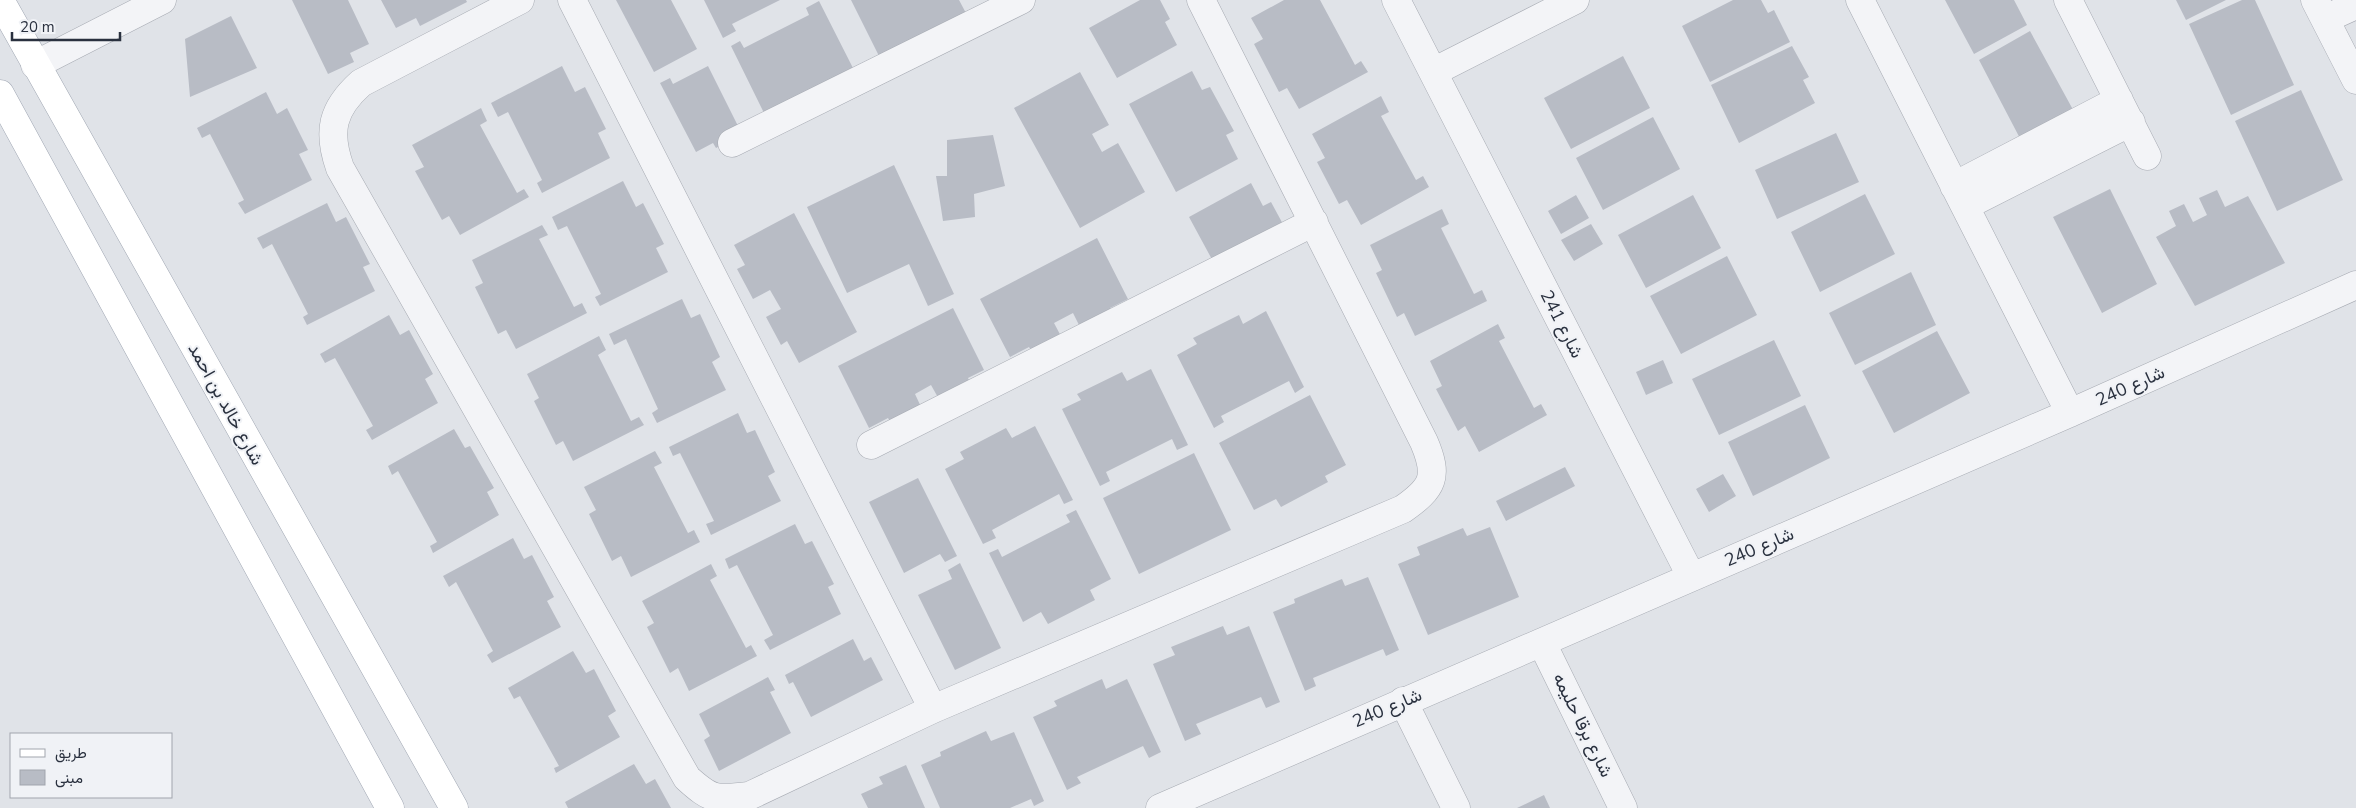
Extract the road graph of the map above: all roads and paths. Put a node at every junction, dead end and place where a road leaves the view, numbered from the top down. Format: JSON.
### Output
{"nodes":[{"id":1,"x":0,"y":0,"type":"edge"},
{"id":2,"x":162,"y":0,"type":"edge"},
{"id":3,"x":520,"y":0,"type":"edge"},
{"id":4,"x":572,"y":0,"type":"edge"},
{"id":5,"x":1021,"y":0,"type":"edge"},
{"id":6,"x":1202,"y":0,"type":"edge"},
{"id":7,"x":1396,"y":0,"type":"edge"},
{"id":8,"x":1575,"y":0,"type":"edge"},
{"id":9,"x":1860,"y":0,"type":"edge"},
{"id":10,"x":2068,"y":0,"type":"edge"},
{"id":11,"x":2356,"y":5,"type":"edge"},
{"id":12,"x":2320,"y":10,"type":"edge"},
{"id":13,"x":35,"y":65,"type":"junction"},
{"id":14,"x":1433,"y":72,"type":"junction"},
{"id":15,"x":2356,"y":80,"type":"edge"},
{"id":16,"x":0,"y":94,"type":"edge"},
{"id":17,"x":2125,"y":111,"type":"junction"},
{"id":18,"x":732,"y":143,"type":"dead end"},
{"id":19,"x":2147,"y":156,"type":"dead end"},
{"id":20,"x":1960,"y":196,"type":"junction"},
{"id":21,"x":1314,"y":222,"type":"junction"},
{"id":22,"x":2356,"y":285,"type":"edge"},
{"id":23,"x":2070,"y":413,"type":"junction"},
{"id":24,"x":871,"y":445,"type":"dead end"},
{"id":25,"x":1692,"y":576,"type":"junction"},
{"id":26,"x":1542,"y":643,"type":"junction"},
{"id":27,"x":1403,"y":701,"type":"junction"},
{"id":28,"x":933,"y":708,"type":"junction"},
{"id":29,"x":752,"y":802,"type":"edge"},
{"id":30,"x":390,"y":808,"type":"edge"},
{"id":31,"x":454,"y":808,"type":"edge"},
{"id":32,"x":1160,"y":808,"type":"edge"},
{"id":33,"x":1456,"y":808,"type":"edge"},
{"id":34,"x":1623,"y":808,"type":"edge"}],
"edges":[{"from":1,"to":13,"type":"main road","name":"شارع خالد بن احمد"},
{"from":2,"to":13,"type":"street"},
{"from":3,"to":29,"type":"street"},
{"from":4,"to":28,"type":"street"},
{"from":5,"to":18,"type":"street"},
{"from":6,"to":21,"type":"street"},
{"from":7,"to":14,"type":"street","name":"شارع 241"},
{"from":8,"to":14,"type":"street"},
{"from":9,"to":20,"type":"street"},
{"from":10,"to":17,"type":"street"},
{"from":11,"to":12,"type":"street"},
{"from":12,"to":15,"type":"street"},
{"from":13,"to":31,"type":"main road","name":"شارع خالد بن احمد"},
{"from":14,"to":25,"type":"street","name":"شارع 241"},
{"from":16,"to":30,"type":"main road"},
{"from":17,"to":19,"type":"street"},
{"from":17,"to":20,"type":"street"},
{"from":20,"to":23,"type":"street"},
{"from":21,"to":24,"type":"street"},
{"from":21,"to":28,"type":"street"},
{"from":22,"to":23,"type":"street","name":"شارع 240"},
{"from":23,"to":25,"type":"street","name":"شارع 240"},
{"from":25,"to":26,"type":"street","name":"شارع 240"},
{"from":26,"to":27,"type":"street","name":"شارع 240"},
{"from":26,"to":34,"type":"street","name":"شارع برقا حليمه"},
{"from":27,"to":32,"type":"street","name":"شارع 240"},
{"from":27,"to":33,"type":"street"},
{"from":28,"to":29,"type":"street"}]}
